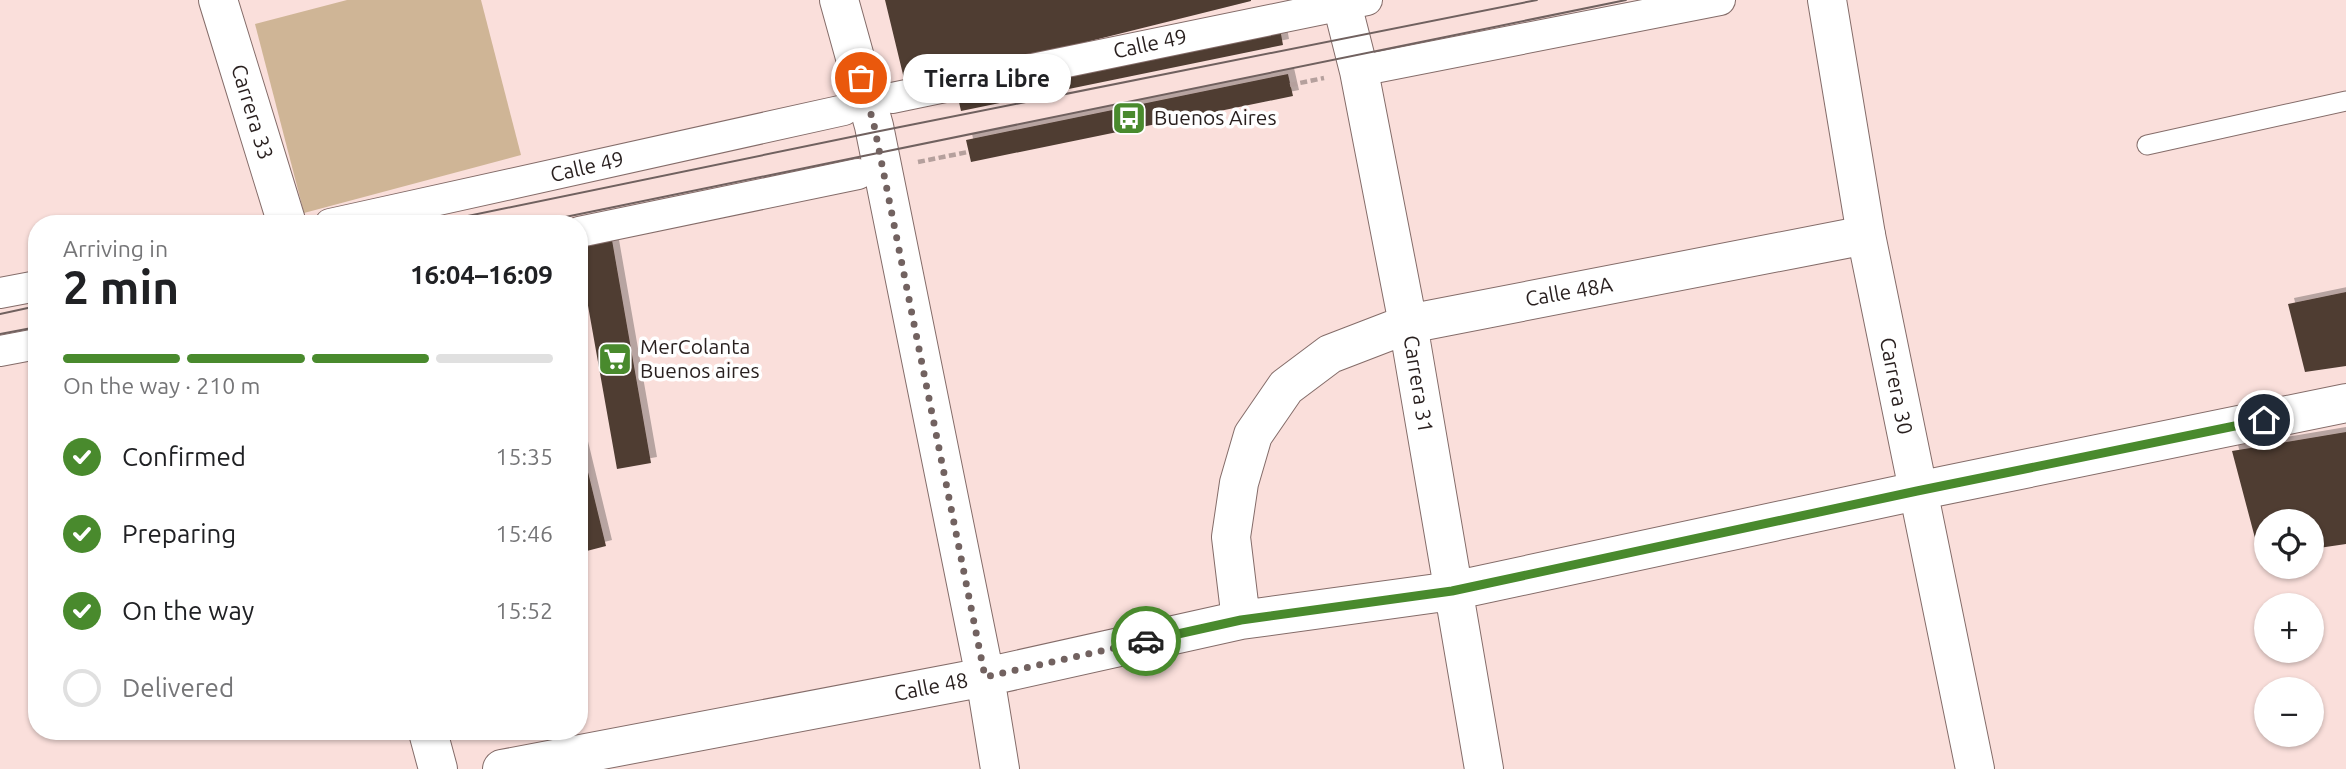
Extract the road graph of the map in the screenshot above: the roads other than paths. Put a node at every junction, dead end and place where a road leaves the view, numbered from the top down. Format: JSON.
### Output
{"nodes":[{"id":1,"x":218,"y":0,"type":"edge"},
{"id":2,"x":839,"y":0,"type":"edge"},
{"id":3,"x":1720,"y":0,"type":"edge"},
{"id":4,"x":1827,"y":0,"type":"edge"},
{"id":5,"x":1350,"y":2,"type":"edge"},
{"id":6,"x":1359,"y":71,"type":"junction"},
{"id":7,"x":892,"y":98,"type":"dead end"},
{"id":8,"x":2346,"y":100,"type":"edge"},
{"id":9,"x":844,"y":110,"type":"dead end"},
{"id":10,"x":2147,"y":145,"type":"dead end"},
{"id":11,"x":858,"y":174,"type":"dead end"},
{"id":12,"x":284,"y":215,"type":"edge"},
{"id":13,"x":371,"y":215,"type":"edge"},
{"id":14,"x":588,"y":230,"type":"edge"},
{"id":15,"x":1866,"y":235,"type":"junction"},
{"id":16,"x":28,"y":287,"type":"edge"},
{"id":17,"x":0,"y":293,"type":"edge"},
{"id":18,"x":1408,"y":324,"type":"junction"},
{"id":19,"x":28,"y":346,"type":"edge"},
{"id":20,"x":0,"y":352,"type":"edge"},
{"id":21,"x":2346,"y":403,"type":"edge"},
{"id":22,"x":1917,"y":491,"type":"junction"},
{"id":23,"x":1452,"y":591,"type":"junction"},
{"id":24,"x":1241,"y":620,"type":"junction"},
{"id":25,"x":985,"y":677,"type":"junction"},
{"id":26,"x":430,"y":740,"type":"edge"},
{"id":27,"x":438,"y":769,"type":"edge"},
{"id":28,"x":502,"y":769,"type":"edge"},
{"id":29,"x":1000,"y":769,"type":"edge"},
{"id":30,"x":1484,"y":769,"type":"edge"},
{"id":31,"x":1976,"y":769,"type":"edge"}],
"edges":[{"from":1,"to":12,"type":"street","name":"Carrera 33"},
{"from":2,"to":25,"type":"street"},
{"from":3,"to":6,"type":"street"},
{"from":4,"to":15,"type":"street","name":"Carrera 30"},
{"from":5,"to":6,"type":"street","name":"Carrera 31"},
{"from":5,"to":7,"type":"street","name":"Calle 49"},
{"from":6,"to":18,"type":"street","name":"Carrera 31"},
{"from":8,"to":10,"type":"lane"},
{"from":9,"to":13,"type":"street","name":"Calle 49"},
{"from":11,"to":14,"type":"street"},
{"from":15,"to":18,"type":"street","name":"Calle 48A"},
{"from":15,"to":22,"type":"street","name":"Carrera 30"},
{"from":16,"to":17,"type":"street"},
{"from":18,"to":23,"type":"street","name":"Carrera 31"},
{"from":18,"to":24,"type":"street","name":"Calle 48A"},
{"from":19,"to":20,"type":"street"},
{"from":21,"to":22,"type":"street","name":"Calle 48"},
{"from":22,"to":23,"type":"street","name":"Calle 48"},
{"from":22,"to":31,"type":"street","name":"Carrera 30"},
{"from":23,"to":24,"type":"street","name":"Calle 48"},
{"from":23,"to":30,"type":"street","name":"Carrera 31"},
{"from":24,"to":25,"type":"street","name":"Calle 48"},
{"from":25,"to":28,"type":"street","name":"Calle 48"},
{"from":25,"to":29,"type":"street"},
{"from":26,"to":27,"type":"street"}]}
